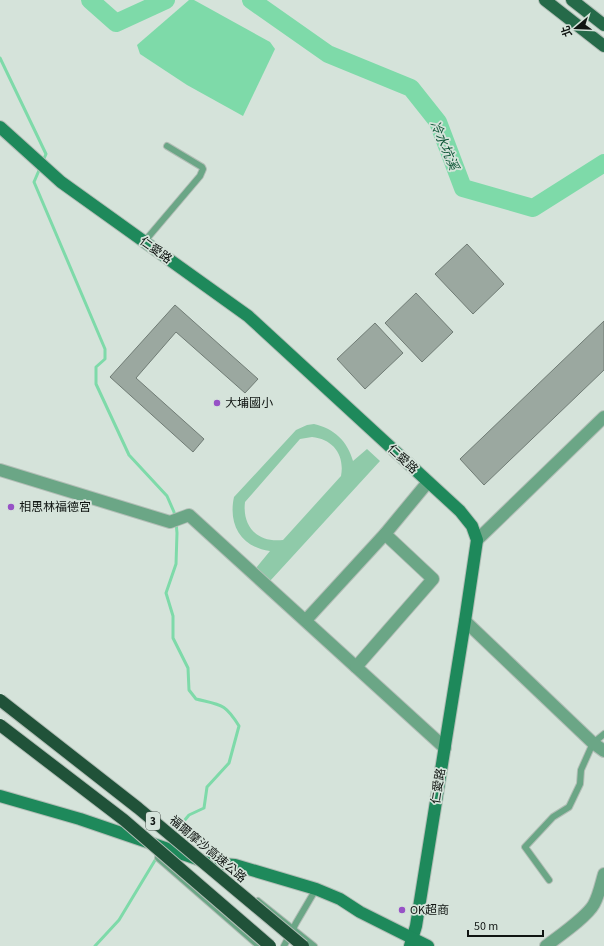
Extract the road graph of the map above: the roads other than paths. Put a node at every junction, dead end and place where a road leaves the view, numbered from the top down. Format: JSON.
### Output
{"nodes":[{"id":1,"x":545,"y":0,"type":"edge"},
{"id":2,"x":572,"y":0,"type":"edge"},
{"id":3,"x":583,"y":8,"type":"junction"},
{"id":4,"x":575,"y":24,"type":"junction"},
{"id":5,"x":604,"y":25,"type":"edge"},
{"id":6,"x":604,"y":46,"type":"edge"},
{"id":7,"x":0,"y":127,"type":"edge"},
{"id":8,"x":167,"y":146,"type":"dead end"},
{"id":9,"x":144,"y":242,"type":"junction"},
{"id":10,"x":604,"y":417,"type":"edge"},
{"id":11,"x":0,"y":470,"type":"edge"},
{"id":12,"x":428,"y":482,"type":"junction"},
{"id":13,"x":385,"y":534,"type":"junction"},
{"id":14,"x":477,"y":540,"type":"junction"},
{"id":15,"x":306,"y":620,"type":"junction"},
{"id":16,"x":465,"y":621,"type":"junction"},
{"id":17,"x":356,"y":667,"type":"junction"},
{"id":18,"x":0,"y":700,"type":"edge"},
{"id":19,"x":0,"y":725,"type":"edge"},
{"id":20,"x":604,"y":734,"type":"edge"},
{"id":21,"x":593,"y":743,"type":"junction"},
{"id":22,"x":445,"y":748,"type":"junction"},
{"id":23,"x":604,"y":751,"type":"edge"},
{"id":24,"x":0,"y":796,"type":"edge"},
{"id":25,"x":160,"y":846,"type":"junction"},
{"id":26,"x":209,"y":863,"type":"junction"},
{"id":27,"x":604,"y":874,"type":"edge"},
{"id":28,"x":549,"y":880,"type":"dead end"},
{"id":29,"x":316,"y":889,"type":"junction"},
{"id":30,"x":293,"y":928,"type":"junction"},
{"id":31,"x":411,"y":942,"type":"edge"},
{"id":32,"x":259,"y":946,"type":"edge"},
{"id":33,"x":270,"y":946,"type":"edge"},
{"id":34,"x":284,"y":946,"type":"edge"},
{"id":35,"x":303,"y":946,"type":"edge"},
{"id":36,"x":314,"y":946,"type":"edge"},
{"id":37,"x":428,"y":946,"type":"edge"},
{"id":38,"x":546,"y":946,"type":"edge"}],
"edges":[{"from":1,"to":4,"type":"main road"},
{"from":2,"to":3,"type":"main road"},
{"from":3,"to":4,"type":"main road"},
{"from":3,"to":5,"type":"main road"},
{"from":4,"to":6,"type":"main road"},
{"from":7,"to":9,"type":"street","name":"仁愛路"},
{"from":8,"to":9,"type":"lane"},
{"from":9,"to":12,"type":"street","name":"仁愛路"},
{"from":10,"to":14,"type":"street"},
{"from":11,"to":15,"type":"street"},
{"from":12,"to":13,"type":"street"},
{"from":12,"to":14,"type":"street","name":"仁愛路"},
{"from":13,"to":15,"type":"street"},
{"from":13,"to":17,"type":"street"},
{"from":14,"to":16,"type":"street","name":"仁愛路"},
{"from":15,"to":17,"type":"street"},
{"from":16,"to":21,"type":"street"},
{"from":16,"to":22,"type":"street","name":"仁愛路"},
{"from":17,"to":22,"type":"street"},
{"from":18,"to":35,"type":"highway","name":"福爾摩沙高速公路","number":"3","bridge":true},
{"from":19,"to":33,"type":"highway","number":"3","bridge":true},
{"from":20,"to":21,"type":"lane"},
{"from":21,"to":23,"type":"street"},
{"from":21,"to":28,"type":"lane"},
{"from":22,"to":31,"type":"street","name":"仁愛路"},
{"from":24,"to":25,"type":"street"},
{"from":25,"to":26,"type":"street"},
{"from":25,"to":32,"type":"lane"},
{"from":26,"to":29,"type":"street"},
{"from":26,"to":30,"type":"lane"},
{"from":27,"to":38,"type":"street"},
{"from":29,"to":30,"type":"lane"},
{"from":29,"to":31,"type":"street"},
{"from":30,"to":34,"type":"lane"},
{"from":30,"to":36,"type":"lane"},
{"from":31,"to":37,"type":"street"}]}
